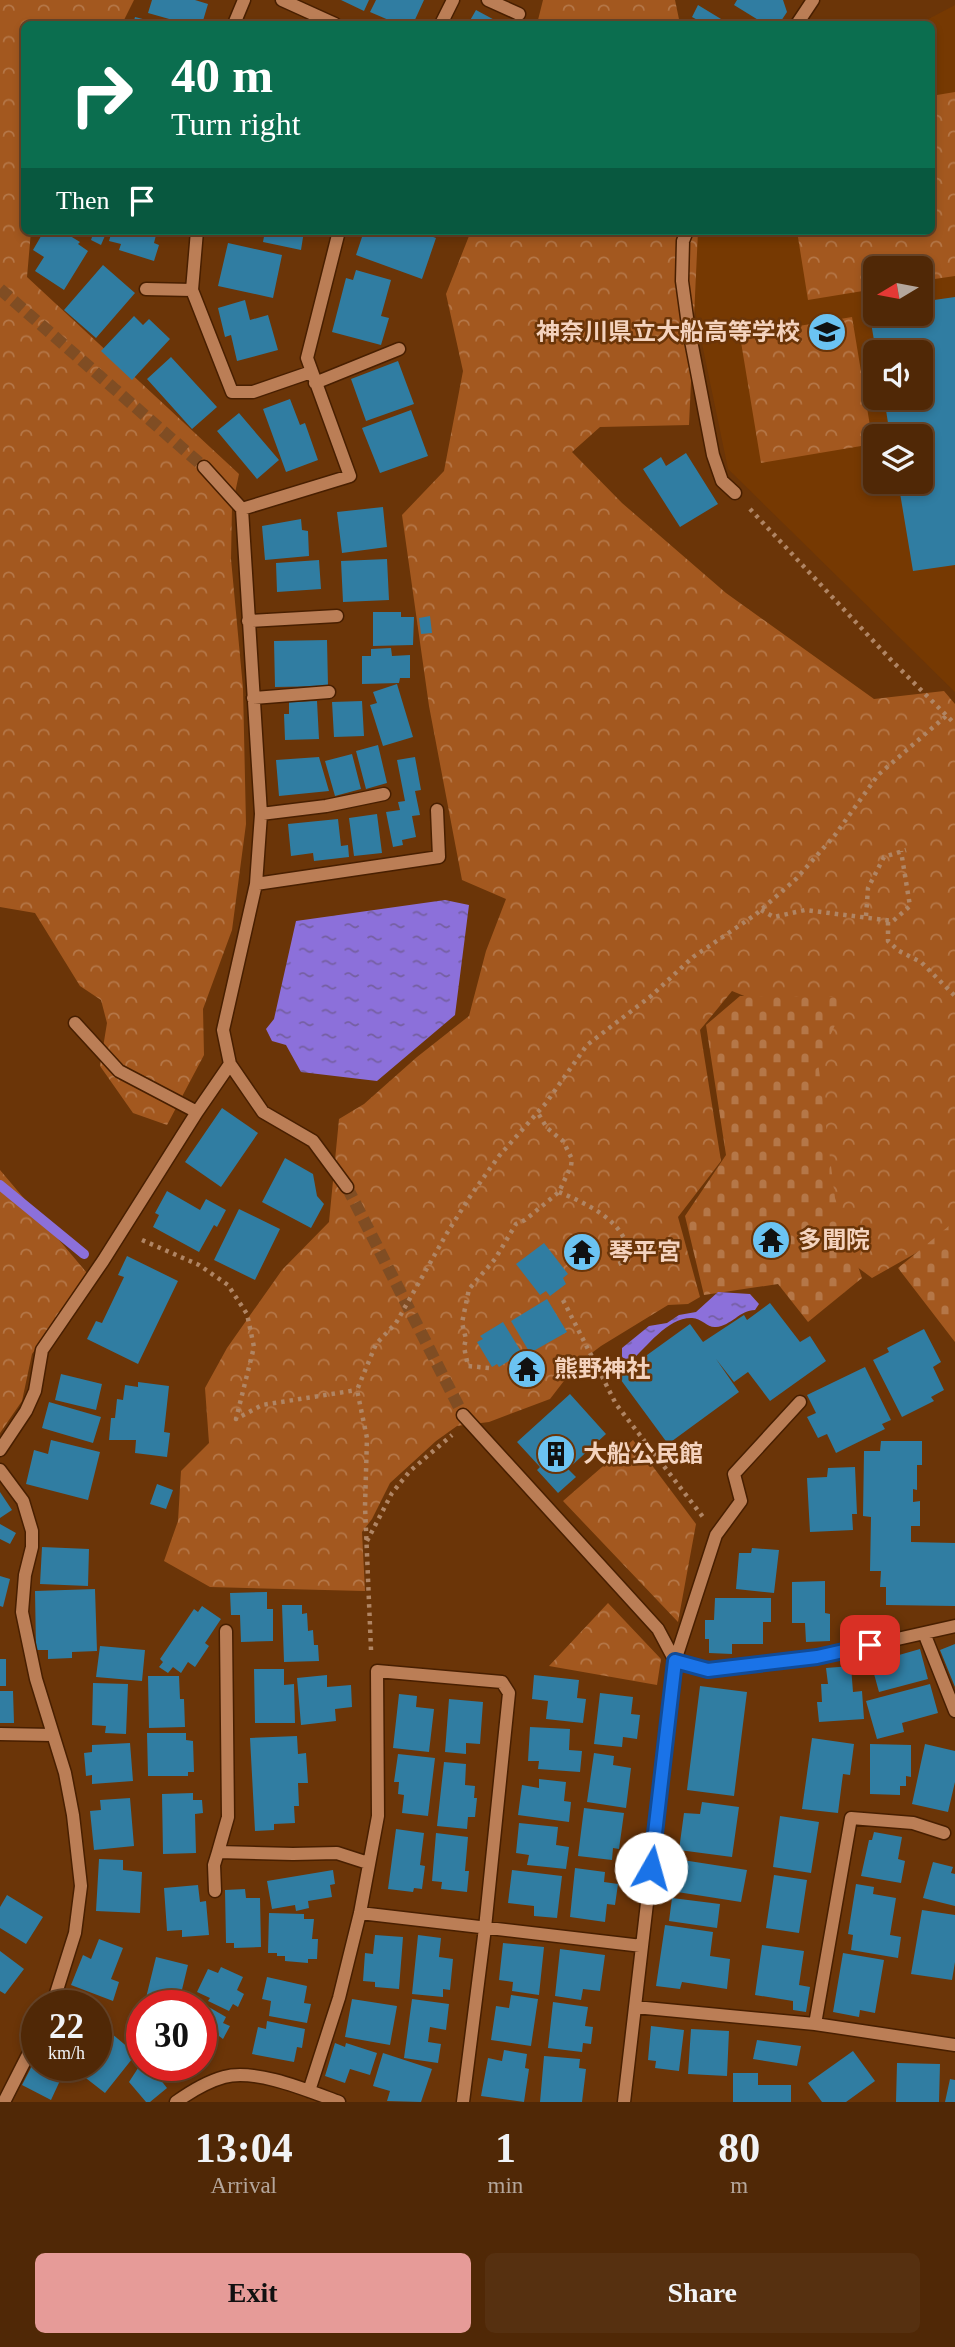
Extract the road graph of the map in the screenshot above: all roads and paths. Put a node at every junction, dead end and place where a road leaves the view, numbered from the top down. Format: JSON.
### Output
{"nodes":[{"id":1,"x":244,"y":0,"type":"edge"},
{"id":2,"x":282,"y":0,"type":"edge"},
{"id":3,"x":453,"y":0,"type":"edge"},
{"id":4,"x":488,"y":0,"type":"edge"},
{"id":5,"x":813,"y":0,"type":"edge"},
{"id":6,"x":519,"y":14,"type":"dead end"},
{"id":7,"x":235,"y":21,"type":"edge"},
{"id":8,"x":328,"y":21,"type":"edge"},
{"id":9,"x":442,"y":21,"type":"edge"},
{"id":10,"x":799,"y":21,"type":"edge"},
{"id":11,"x":197,"y":235,"type":"edge"},
{"id":12,"x":338,"y":235,"type":"edge"},
{"id":13,"x":685,"y":235,"type":"edge"},
{"id":14,"x":146,"y":289,"type":"dead end"},
{"id":15,"x":192,"y":290,"type":"junction"},
{"id":16,"x":399,"y":349,"type":"dead end"},
{"id":17,"x":313,"y":377,"type":"junction"},
{"id":18,"x":204,"y":467,"type":"tunnel mouth"},
{"id":19,"x":735,"y":493,"type":"joint"},
{"id":20,"x":242,"y":509,"type":"junction"},
{"id":21,"x":337,"y":616,"type":"dead end"},
{"id":22,"x":248,"y":621,"type":"junction"},
{"id":23,"x":329,"y":692,"type":"dead end"},
{"id":24,"x":253,"y":698,"type":"junction"},
{"id":25,"x":946,"y":716,"type":"junction"},
{"id":26,"x":955,"y":724,"type":"edge"},
{"id":27,"x":384,"y":794,"type":"dead end"},
{"id":28,"x":437,"y":810,"type":"dead end"},
{"id":29,"x":261,"y":814,"type":"junction"},
{"id":30,"x":256,"y":884,"type":"junction"},
{"id":31,"x":761,"y":910,"type":"junction"},
{"id":32,"x":866,"y":916,"type":"junction"},
{"id":33,"x":888,"y":922,"type":"junction"},
{"id":34,"x":955,"y":996,"type":"edge"},
{"id":35,"x":75,"y":1023,"type":"dead end"},
{"id":36,"x":230,"y":1064,"type":"junction"},
{"id":37,"x":197,"y":1112,"type":"junction"},
{"id":38,"x":537,"y":1113,"type":"junction"},
{"id":39,"x":347,"y":1187,"type":"tunnel mouth"},
{"id":40,"x":559,"y":1192,"type":"junction"},
{"id":41,"x":122,"y":1231,"type":"junction"},
{"id":42,"x":618,"y":1264,"type":"dead end"},
{"id":43,"x":563,"y":1300,"type":"dead end"},
{"id":44,"x":489,"y":1368,"type":"dead end"},
{"id":45,"x":357,"y":1390,"type":"junction"},
{"id":46,"x":800,"y":1402,"type":"dead end"},
{"id":47,"x":466,"y":1419,"type":"joint"},
{"id":48,"x":0,"y":1450,"type":"edge"},
{"id":49,"x":0,"y":1470,"type":"edge"},
{"id":50,"x":716,"y":1535,"type":"junction"},
{"id":51,"x":367,"y":1542,"type":"junction"},
{"id":52,"x":955,"y":1626,"type":"edge"},
{"id":53,"x":226,"y":1631,"type":"dead end"},
{"id":54,"x":923,"y":1633,"type":"junction"},
{"id":55,"x":675,"y":1661,"type":"junction"},
{"id":56,"x":377,"y":1671,"type":"junction"},
{"id":57,"x":955,"y":1711,"type":"edge"},
{"id":58,"x":0,"y":1734,"type":"edge"},
{"id":59,"x":52,"y":1735,"type":"junction"},
{"id":60,"x":944,"y":1833,"type":"dead end"},
{"id":61,"x":218,"y":1852,"type":"junction"},
{"id":62,"x":368,"y":1863,"type":"junction"},
{"id":63,"x":215,"y":1892,"type":"dead end"},
{"id":64,"x":360,"y":1913,"type":"junction"},
{"id":65,"x":485,"y":1928,"type":"junction"},
{"id":66,"x":642,"y":1946,"type":"junction"},
{"id":67,"x":57,"y":1990,"type":"edge"},
{"id":68,"x":635,"y":2007,"type":"junction"},
{"id":69,"x":815,"y":2024,"type":"junction"},
{"id":70,"x":955,"y":2045,"type":"edge"},
{"id":71,"x":21,"y":2068,"type":"edge"},
{"id":72,"x":309,"y":2091,"type":"junction"},
{"id":73,"x":4,"y":2102,"type":"edge"},
{"id":74,"x":176,"y":2102,"type":"edge"},
{"id":75,"x":339,"y":2102,"type":"edge"},
{"id":76,"x":463,"y":2102,"type":"edge"},
{"id":77,"x":624,"y":2102,"type":"edge"}],
"edges":[{"from":1,"to":7,"type":"street"},
{"from":2,"to":8,"type":"street"},
{"from":3,"to":9,"type":"street"},
{"from":4,"to":6,"type":"street"},
{"from":5,"to":10,"type":"street"},
{"from":11,"to":15,"type":"street"},
{"from":12,"to":17,"type":"street"},
{"from":13,"to":19,"type":"street"},
{"from":14,"to":15,"type":"street"},
{"from":15,"to":17,"type":"street"},
{"from":16,"to":17,"type":"street"},
{"from":17,"to":20,"type":"street"},
{"from":18,"to":20,"type":"street"},
{"from":19,"to":25,"type":"path"},
{"from":20,"to":22,"type":"street"},
{"from":21,"to":22,"type":"street"},
{"from":22,"to":24,"type":"street"},
{"from":23,"to":24,"type":"street"},
{"from":24,"to":29,"type":"street"},
{"from":25,"to":26,"type":"path"},
{"from":25,"to":31,"type":"path"},
{"from":27,"to":29,"type":"street"},
{"from":28,"to":30,"type":"street"},
{"from":29,"to":30,"type":"street"},
{"from":30,"to":36,"type":"street"},
{"from":31,"to":32,"type":"path"},
{"from":31,"to":38,"type":"path"},
{"from":32,"to":33,"type":"path"},
{"from":32,"to":33,"type":"path"},
{"from":33,"to":34,"type":"path"},
{"from":35,"to":37,"type":"street"},
{"from":36,"to":37,"type":"street"},
{"from":36,"to":39,"type":"street"},
{"from":37,"to":41,"type":"street"},
{"from":38,"to":40,"type":"path"},
{"from":38,"to":45,"type":"path"},
{"from":40,"to":42,"type":"path"},
{"from":40,"to":44,"type":"path"},
{"from":41,"to":45,"type":"path"},
{"from":41,"to":48,"type":"street"},
{"from":43,"to":50,"type":"path"},
{"from":45,"to":51,"type":"path"},
{"from":46,"to":50,"type":"street"},
{"from":47,"to":51,"type":"path"},
{"from":47,"to":55,"type":"street"},
{"from":49,"to":59,"type":"street"},
{"from":50,"to":55,"type":"street"},
{"from":51,"to":56,"type":"path"},
{"from":52,"to":54,"type":"street"},
{"from":53,"to":61,"type":"street"},
{"from":54,"to":55,"type":"street"},
{"from":54,"to":57,"type":"street"},
{"from":55,"to":66,"type":"street"},
{"from":56,"to":62,"type":"street"},
{"from":56,"to":65,"type":"street"},
{"from":58,"to":59,"type":"street"},
{"from":59,"to":67,"type":"street"},
{"from":60,"to":69,"type":"street"},
{"from":61,"to":62,"type":"street"},
{"from":61,"to":63,"type":"street"},
{"from":62,"to":64,"type":"street"},
{"from":64,"to":65,"type":"street"},
{"from":64,"to":72,"type":"street"},
{"from":65,"to":66,"type":"street"},
{"from":65,"to":76,"type":"street"},
{"from":66,"to":68,"type":"street"},
{"from":68,"to":69,"type":"street"},
{"from":68,"to":77,"type":"street"},
{"from":69,"to":70,"type":"street"},
{"from":71,"to":73,"type":"street"},
{"from":72,"to":74,"type":"street"},
{"from":72,"to":75,"type":"street"}]}
